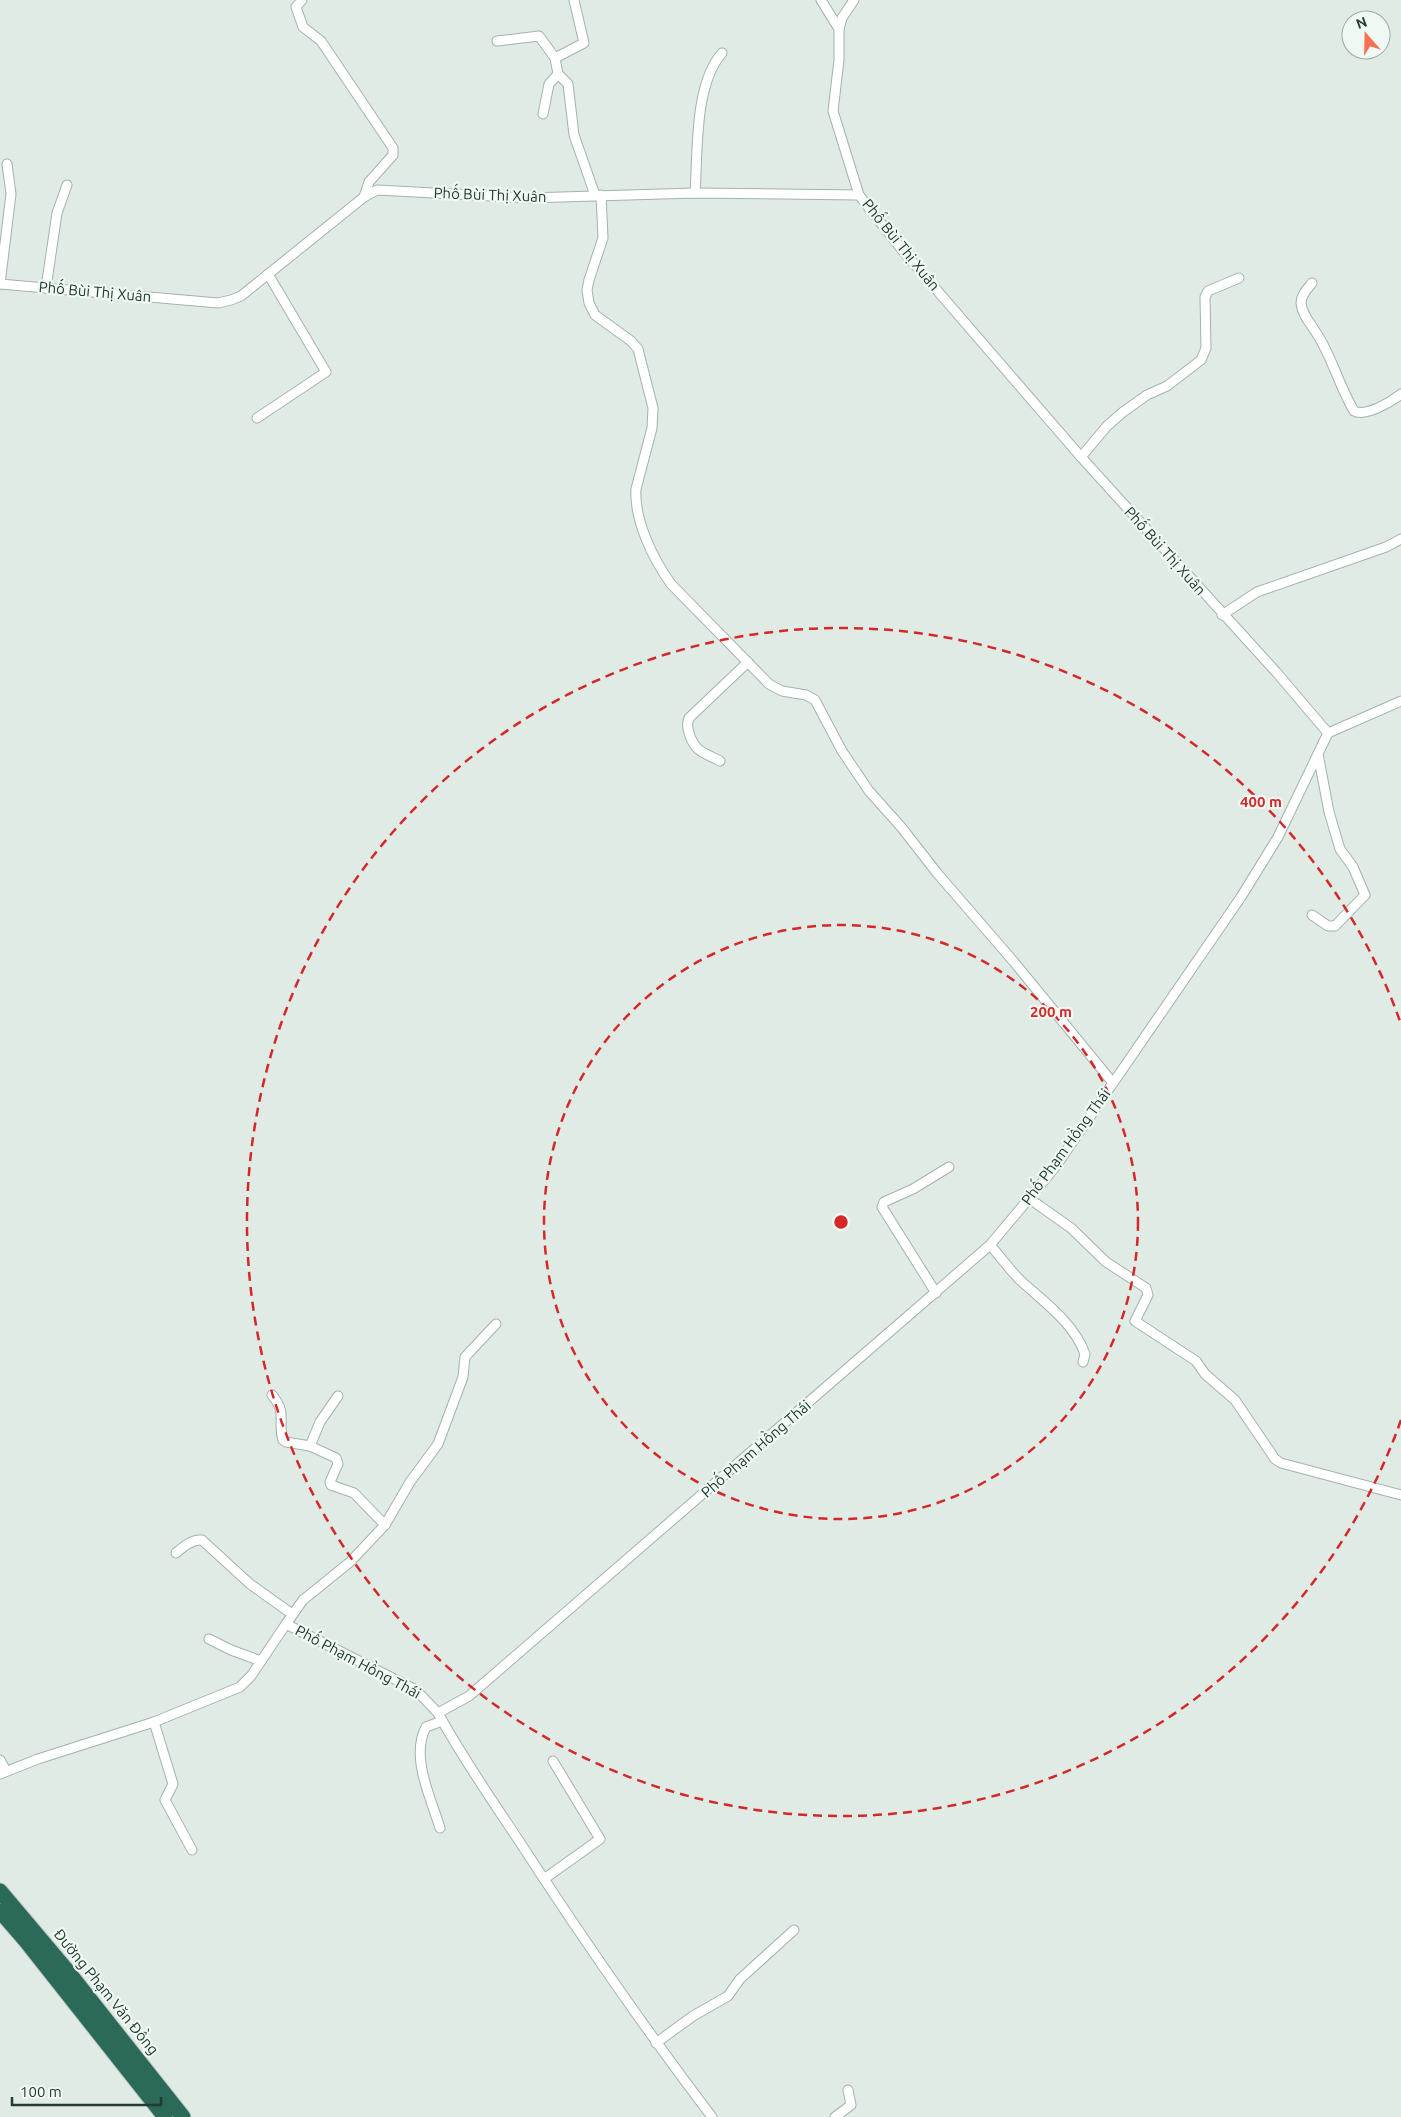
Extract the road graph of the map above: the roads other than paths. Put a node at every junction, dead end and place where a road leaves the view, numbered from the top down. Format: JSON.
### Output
{"nodes":[{"id":1,"x":302,"y":0,"type":"edge"},
{"id":2,"x":574,"y":0,"type":"edge"},
{"id":3,"x":821,"y":0,"type":"edge"},
{"id":4,"x":854,"y":0,"type":"edge"},
{"id":5,"x":839,"y":29,"type":"junction"},
{"id":6,"x":497,"y":41,"type":"dead end"},
{"id":7,"x":722,"y":53,"type":"dead end"},
{"id":8,"x":555,"y":58,"type":"junction"},
{"id":9,"x":558,"y":74,"type":"junction"},
{"id":10,"x":543,"y":114,"type":"dead end"},
{"id":11,"x":7,"y":164,"type":"dead end"},
{"id":12,"x":67,"y":185,"type":"dead end"},
{"id":13,"x":695,"y":193,"type":"junction"},
{"id":14,"x":598,"y":195,"type":"junction"},
{"id":15,"x":860,"y":195,"type":"junction"},
{"id":16,"x":364,"y":197,"type":"junction"},
{"id":17,"x":270,"y":272,"type":"junction"},
{"id":18,"x":1240,"y":278,"type":"dead end"},
{"id":19,"x":1312,"y":283,"type":"dead end"},
{"id":20,"x":0,"y":284,"type":"edge"},
{"id":21,"x":46,"y":288,"type":"junction"},
{"id":22,"x":1401,"y":394,"type":"edge"},
{"id":23,"x":257,"y":418,"type":"dead end"},
{"id":24,"x":1081,"y":457,"type":"junction"},
{"id":25,"x":1401,"y":539,"type":"edge"},
{"id":26,"x":1222,"y":615,"type":"junction"},
{"id":27,"x":748,"y":662,"type":"junction"},
{"id":28,"x":1401,"y":701,"type":"edge"},
{"id":29,"x":1328,"y":733,"type":"junction"},
{"id":30,"x":1318,"y":754,"type":"junction"},
{"id":31,"x":720,"y":760,"type":"dead end"},
{"id":32,"x":1312,"y":915,"type":"dead end"},
{"id":33,"x":1113,"y":1083,"type":"junction"},
{"id":34,"x":949,"y":1167,"type":"dead end"},
{"id":35,"x":1030,"y":1199,"type":"junction"},
{"id":36,"x":990,"y":1245,"type":"junction"},
{"id":37,"x":936,"y":1294,"type":"junction"},
{"id":38,"x":496,"y":1324,"type":"dead end"},
{"id":39,"x":1083,"y":1362,"type":"dead end"},
{"id":40,"x":272,"y":1395,"type":"dead end"},
{"id":41,"x":338,"y":1396,"type":"dead end"},
{"id":42,"x":310,"y":1446,"type":"junction"},
{"id":43,"x":1401,"y":1495,"type":"edge"},
{"id":44,"x":386,"y":1525,"type":"junction"},
{"id":45,"x":176,"y":1553,"type":"dead end"},
{"id":46,"x":292,"y":1614,"type":"junction"},
{"id":47,"x":286,"y":1624,"type":"junction"},
{"id":48,"x":209,"y":1639,"type":"dead end"},
{"id":49,"x":261,"y":1661,"type":"junction"},
{"id":50,"x":440,"y":1717,"type":"junction"},
{"id":51,"x":154,"y":1722,"type":"junction"},
{"id":52,"x":0,"y":1760,"type":"edge"},
{"id":53,"x":553,"y":1761,"type":"dead end"},
{"id":54,"x":3,"y":1773,"type":"edge"},
{"id":55,"x":440,"y":1828,"type":"dead end"},
{"id":56,"x":192,"y":1850,"type":"dead end"},
{"id":57,"x":544,"y":1879,"type":"junction"},
{"id":58,"x":0,"y":1891,"type":"edge"},
{"id":59,"x":0,"y":1911,"type":"edge"},
{"id":60,"x":794,"y":1930,"type":"dead end"},
{"id":61,"x":32,"y":1937,"type":"junction"},
{"id":62,"x":656,"y":2043,"type":"junction"},
{"id":63,"x":848,"y":2090,"type":"dead end"},
{"id":64,"x":165,"y":2117,"type":"edge"},
{"id":65,"x":183,"y":2117,"type":"edge"},
{"id":66,"x":712,"y":2117,"type":"edge"},
{"id":67,"x":835,"y":2117,"type":"edge"}],
"edges":[{"from":1,"to":16,"type":"street"},
{"from":2,"to":8,"type":"street"},
{"from":3,"to":5,"type":"street"},
{"from":4,"to":5,"type":"street"},
{"from":5,"to":15,"type":"street"},
{"from":6,"to":8,"type":"street"},
{"from":7,"to":13,"type":"street"},
{"from":8,"to":9,"type":"street"},
{"from":9,"to":10,"type":"street"},
{"from":9,"to":14,"type":"street"},
{"from":11,"to":20,"type":"street"},
{"from":12,"to":21,"type":"street"},
{"from":13,"to":14,"type":"street","name":"Phố Bùi Thị Xuân"},
{"from":13,"to":15,"type":"street","name":"Phố Bùi Thị Xuân"},
{"from":14,"to":16,"type":"street","name":"Phố Bùi Thị Xuân"},
{"from":14,"to":27,"type":"street"},
{"from":15,"to":24,"type":"street","name":"Phố Bùi Thị Xuân"},
{"from":16,"to":17,"type":"street","name":"Phố Bùi Thị Xuân"},
{"from":17,"to":21,"type":"street","name":"Phố Bùi Thị Xuân"},
{"from":17,"to":23,"type":"street"},
{"from":18,"to":24,"type":"street"},
{"from":19,"to":22,"type":"street"},
{"from":20,"to":21,"type":"street","name":"Phố Bùi Thị Xuân"},
{"from":24,"to":26,"type":"street","name":"Phố Bùi Thị Xuân"},
{"from":25,"to":26,"type":"street"},
{"from":26,"to":29,"type":"street","name":"Phố Bùi Thị Xuân"},
{"from":27,"to":31,"type":"street"},
{"from":27,"to":33,"type":"street"},
{"from":28,"to":29,"type":"street"},
{"from":29,"to":30,"type":"street","name":"Phố Phạm Hồng Thái"},
{"from":30,"to":32,"type":"street"},
{"from":30,"to":33,"type":"street","name":"Phố Phạm Hồng Thái"},
{"from":33,"to":35,"type":"street","name":"Phố Phạm Hồng Thái"},
{"from":34,"to":37,"type":"street"},
{"from":35,"to":36,"type":"street","name":"Phố Phạm Hồng Thái"},
{"from":35,"to":43,"type":"street"},
{"from":36,"to":37,"type":"street","name":"Phố Phạm Hồng Thái"},
{"from":36,"to":39,"type":"street"},
{"from":37,"to":50,"type":"street","name":"Phố Phạm Hồng Thái"},
{"from":38,"to":44,"type":"street"},
{"from":40,"to":42,"type":"street"},
{"from":41,"to":42,"type":"street"},
{"from":42,"to":44,"type":"street"},
{"from":44,"to":46,"type":"street"},
{"from":45,"to":46,"type":"street"},
{"from":46,"to":47,"type":"street"},
{"from":47,"to":49,"type":"street","name":"Phố Phạm Hồng Thái"},
{"from":47,"to":50,"type":"street","name":"Phố Phạm Hồng Thái"},
{"from":48,"to":49,"type":"street"},
{"from":49,"to":51,"type":"street","name":"Phố Phạm Hồng Thái"},
{"from":50,"to":55,"type":"street"},
{"from":50,"to":57,"type":"street"},
{"from":51,"to":54,"type":"street","name":"Phố Phạm Hồng Thái"},
{"from":51,"to":56,"type":"street"},
{"from":52,"to":54,"type":"street"},
{"from":53,"to":57,"type":"street"},
{"from":57,"to":62,"type":"street"},
{"from":58,"to":61,"type":"highway","name":"Đường Phạm Văn Đồng"},
{"from":59,"to":61,"type":"highway","name":"Đường Phạm Văn Đồng"},
{"from":60,"to":62,"type":"street"},
{"from":61,"to":64,"type":"highway","name":"Đường Phạm Văn Đồng"},
{"from":61,"to":65,"type":"highway","name":"Đường Phạm Văn Đồng"},
{"from":62,"to":66,"type":"street"},
{"from":63,"to":67,"type":"street"}]}
